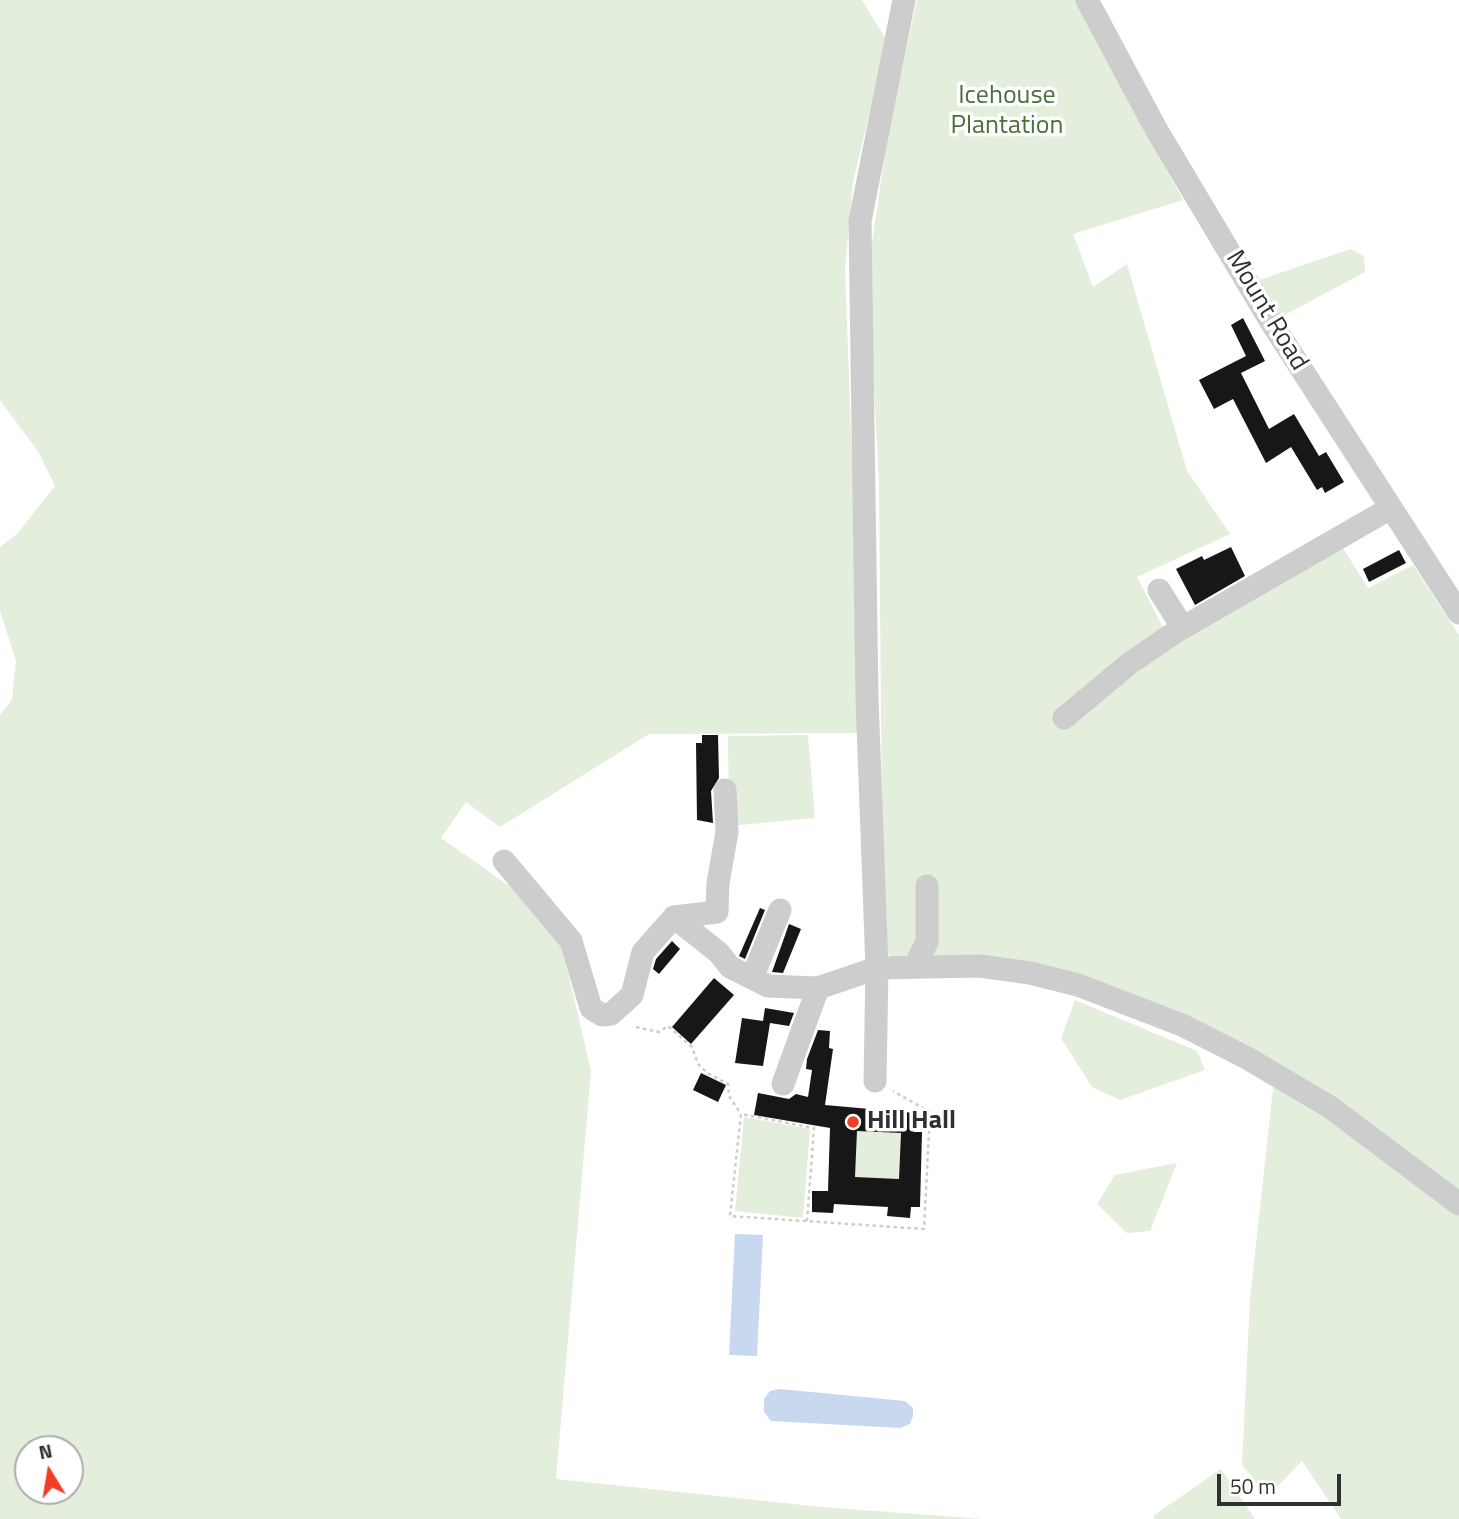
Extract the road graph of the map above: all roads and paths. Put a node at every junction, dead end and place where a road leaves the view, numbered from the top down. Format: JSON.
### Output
{"nodes":[{"id":1,"x":904,"y":0,"type":"edge"},
{"id":2,"x":1087,"y":0,"type":"edge"},
{"id":3,"x":1389,"y":509,"type":"junction"},
{"id":4,"x":1159,"y":590,"type":"dead end"},
{"id":5,"x":1459,"y":613,"type":"edge"},
{"id":6,"x":1183,"y":628,"type":"junction"},
{"id":7,"x":1063,"y":718,"type":"dead end"},
{"id":8,"x":725,"y":790,"type":"dead end"},
{"id":9,"x":504,"y":861,"type":"dead end"},
{"id":10,"x":927,"y":886,"type":"dead end"},
{"id":11,"x":780,"y":910,"type":"dead end"},
{"id":12,"x":674,"y":917,"type":"junction"},
{"id":13,"x":915,"y":965,"type":"junction"},
{"id":14,"x":877,"y":968,"type":"junction"},
{"id":15,"x":752,"y":978,"type":"junction"},
{"id":16,"x":818,"y":988,"type":"junction"},
{"id":17,"x":636,"y":1027,"type":"dead end"},
{"id":18,"x":875,"y":1081,"type":"joint"},
{"id":19,"x":783,"y":1084,"type":"dead end"},
{"id":20,"x":741,"y":1114,"type":"junction"},
{"id":21,"x":1459,"y":1204,"type":"edge"},
{"id":22,"x":807,"y":1221,"type":"junction"}],
"edges":[{"from":1,"to":14,"type":"street"},
{"from":2,"to":3,"type":"street","name":"Mount Road"},
{"from":3,"to":5,"type":"street","name":"Mount Road"},
{"from":3,"to":6,"type":"street"},
{"from":4,"to":6,"type":"street"},
{"from":6,"to":7,"type":"street"},
{"from":8,"to":12,"type":"street"},
{"from":9,"to":12,"type":"street"},
{"from":10,"to":13,"type":"street"},
{"from":11,"to":15,"type":"street"},
{"from":12,"to":15,"type":"street"},
{"from":13,"to":14,"type":"street"},
{"from":13,"to":21,"type":"street"},
{"from":14,"to":16,"type":"street"},
{"from":14,"to":18,"type":"street"},
{"from":15,"to":16,"type":"street"},
{"from":16,"to":19,"type":"street"},
{"from":17,"to":20,"type":"path"},
{"from":18,"to":22,"type":"path"},
{"from":20,"to":22,"type":"path"},
{"from":20,"to":22,"type":"path"}]}
